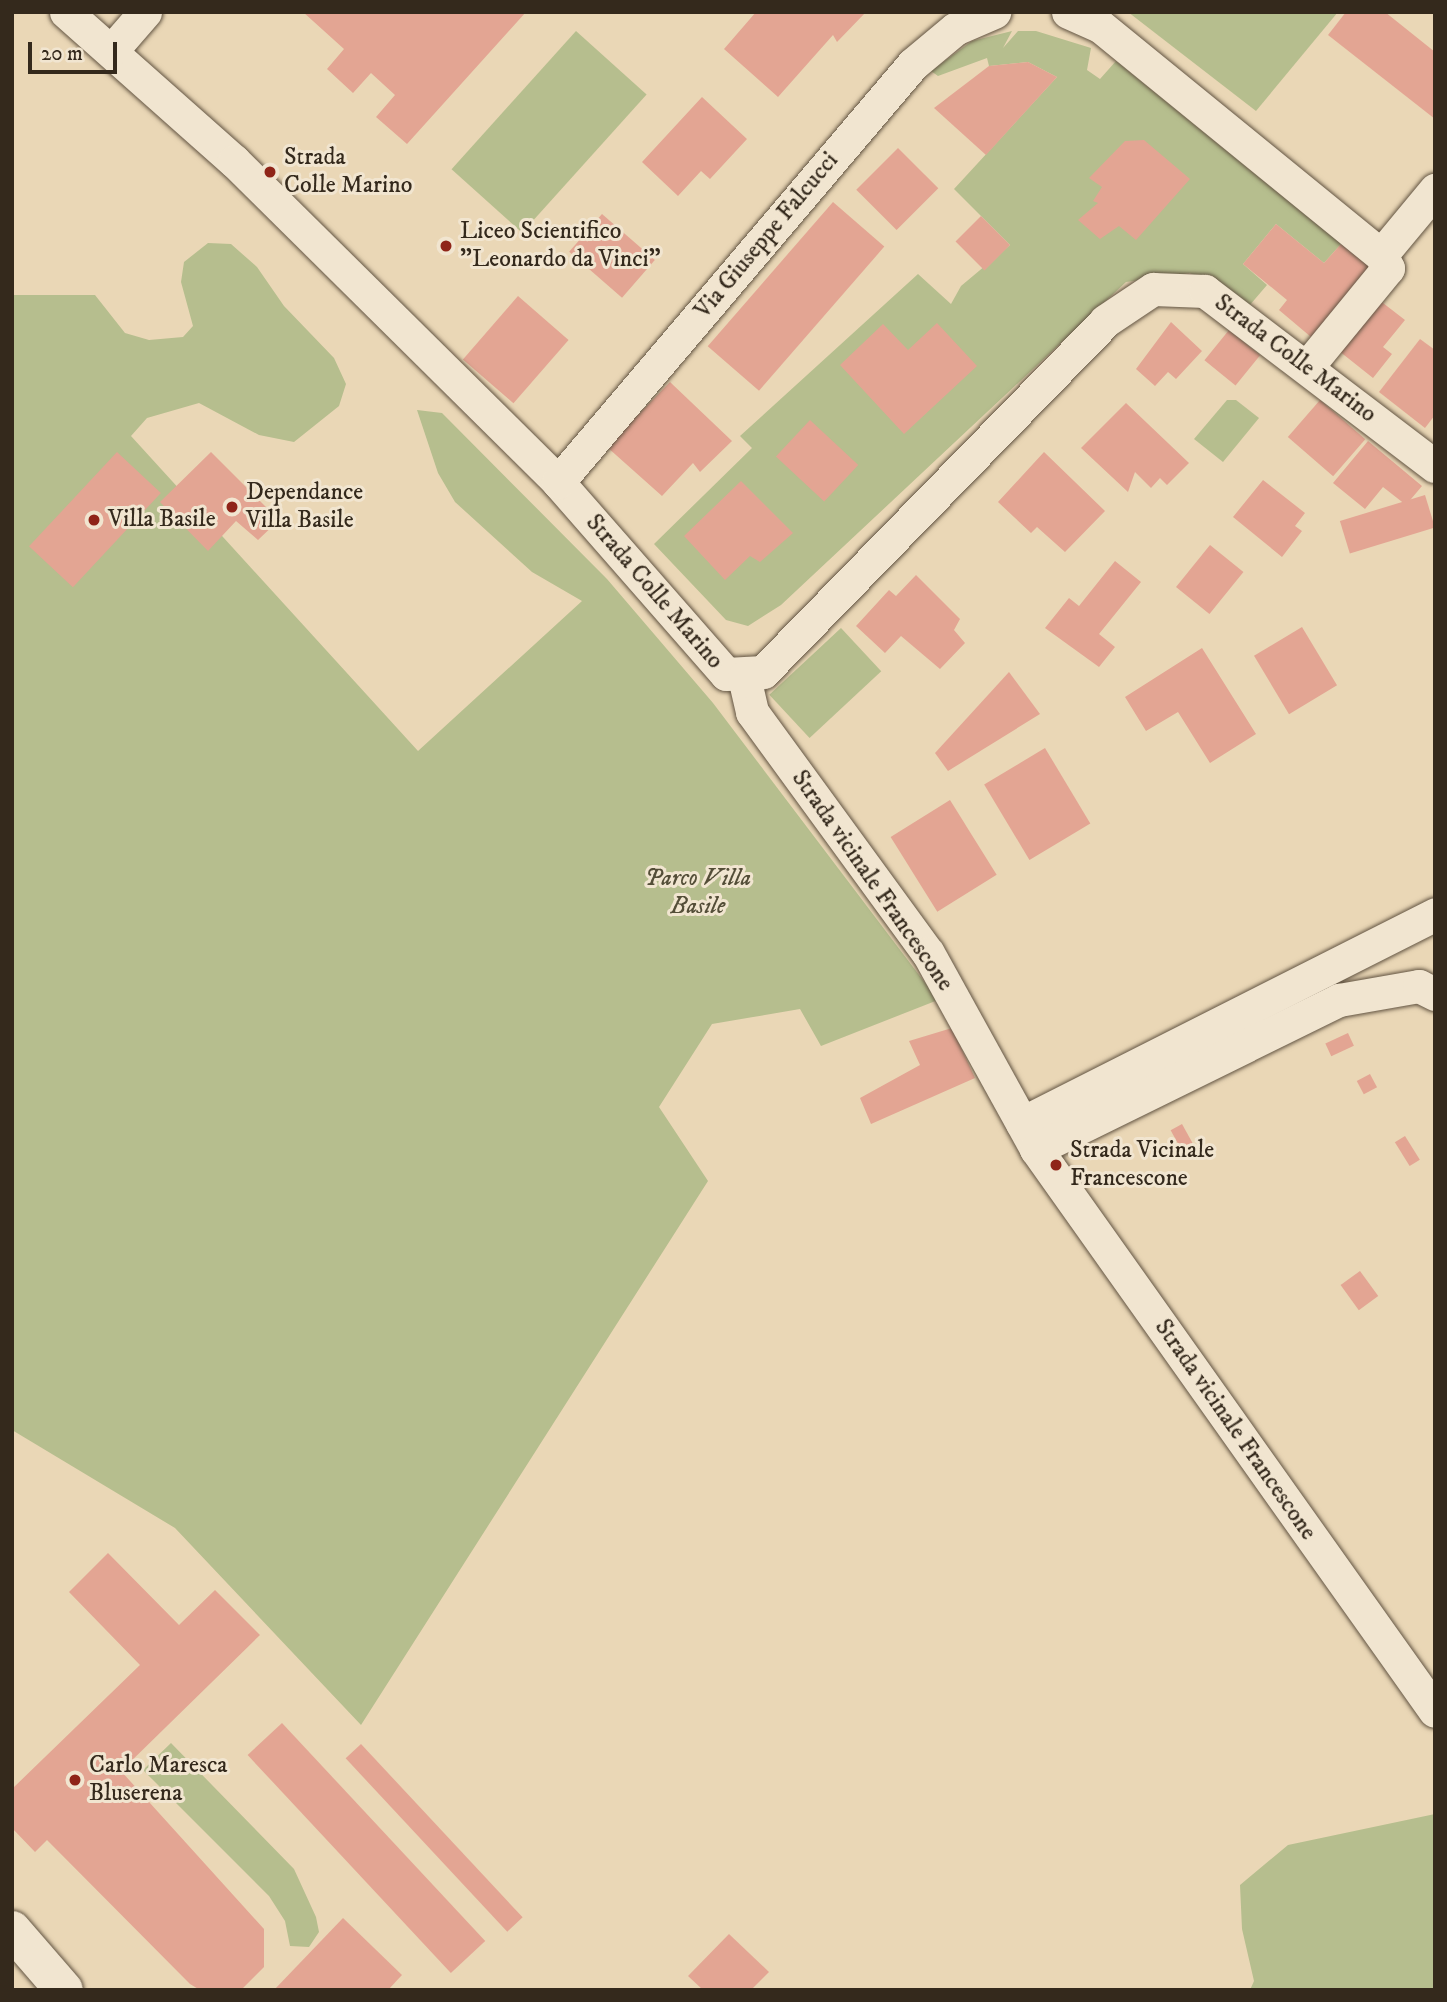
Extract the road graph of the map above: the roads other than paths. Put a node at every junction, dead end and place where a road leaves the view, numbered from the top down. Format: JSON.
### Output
{"nodes":[{"id":1,"x":66,"y":12,"type":"edge"},
{"id":2,"x":145,"y":12,"type":"edge"},
{"id":3,"x":994,"y":12,"type":"edge"},
{"id":4,"x":1068,"y":12,"type":"edge"},
{"id":5,"x":113,"y":49,"type":"junction"},
{"id":6,"x":1435,"y":190,"type":"edge"},
{"id":7,"x":1381,"y":255,"type":"junction"},
{"id":8,"x":1307,"y":367,"type":"junction"},
{"id":9,"x":1435,"y":466,"type":"edge"},
{"id":10,"x":558,"y":482,"type":"junction"},
{"id":11,"x":744,"y":677,"type":"junction"},
{"id":12,"x":1435,"y":914,"type":"edge"},
{"id":13,"x":1435,"y":994,"type":"edge"},
{"id":14,"x":1029,"y":1136,"type":"junction"},
{"id":15,"x":1435,"y":1711,"type":"edge"},
{"id":16,"x":12,"y":1930,"type":"edge"},
{"id":17,"x":56,"y":1979,"type":"edge"},
{"id":18,"x":79,"y":1990,"type":"edge"}],
"edges":[{"from":1,"to":5,"type":"street","name":"Strada Colle Marino"},
{"from":2,"to":5,"type":"street"},
{"from":3,"to":10,"type":"street","name":"Via Giuseppe Falcucci"},
{"from":4,"to":7,"type":"street"},
{"from":5,"to":10,"type":"street","name":"Strada Colle Marino"},
{"from":6,"to":7,"type":"street"},
{"from":7,"to":8,"type":"street"},
{"from":8,"to":9,"type":"street","name":"Strada Colle Marino"},
{"from":8,"to":11,"type":"street","name":"Strada Colle Marino"},
{"from":10,"to":11,"type":"street","name":"Strada Colle Marino"},
{"from":11,"to":14,"type":"street","name":"Strada vicinale Francescone"},
{"from":12,"to":14,"type":"street"},
{"from":13,"to":14,"type":"street"},
{"from":14,"to":15,"type":"street","name":"Strada vicinale Francescone"},
{"from":16,"to":17,"type":"street"},
{"from":17,"to":18,"type":"street"}]}
